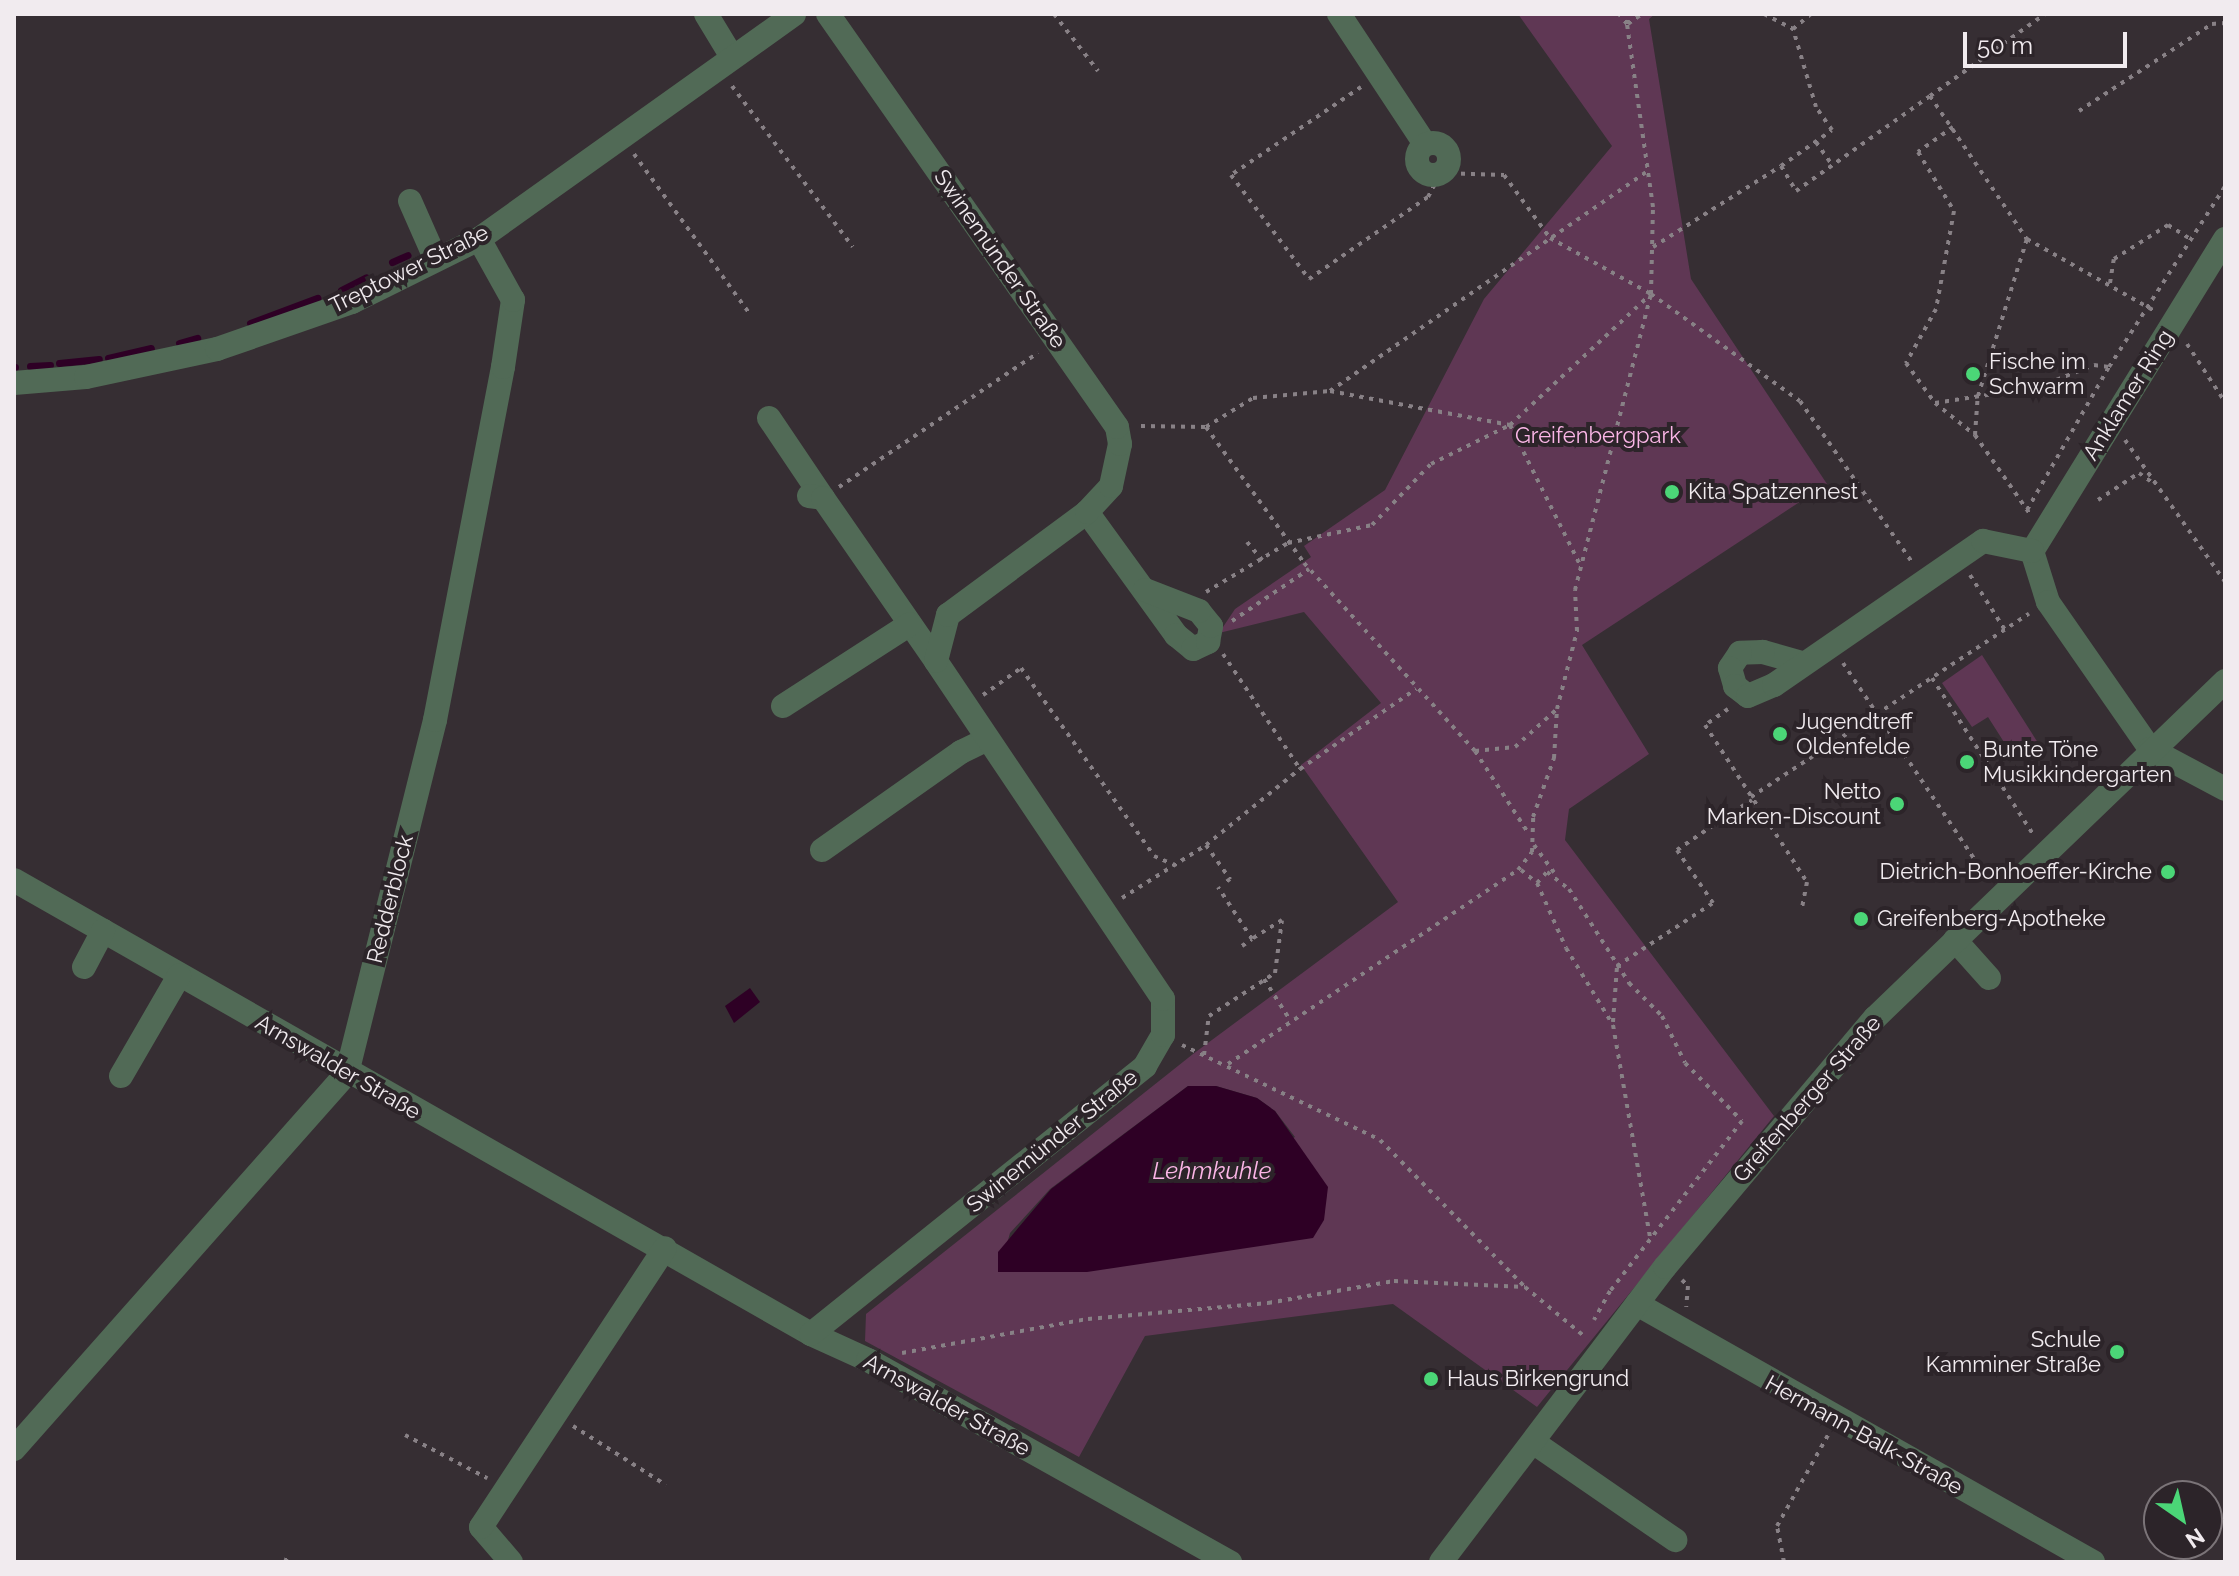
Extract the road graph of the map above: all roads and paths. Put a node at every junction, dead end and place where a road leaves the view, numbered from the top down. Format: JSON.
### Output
{"nodes":[{"id":1,"x":706,"y":14,"type":"edge"},
{"id":2,"x":794,"y":14,"type":"edge"},
{"id":3,"x":828,"y":14,"type":"edge"},
{"id":4,"x":1054,"y":14,"type":"edge"},
{"id":5,"x":1339,"y":14,"type":"edge"},
{"id":6,"x":1619,"y":14,"type":"edge"},
{"id":7,"x":1629,"y":14,"type":"edge"},
{"id":8,"x":1642,"y":14,"type":"edge"},
{"id":9,"x":1764,"y":14,"type":"edge"},
{"id":10,"x":1811,"y":14,"type":"edge"},
{"id":11,"x":2045,"y":14,"type":"edge"},
{"id":12,"x":2225,"y":23,"type":"edge"},
{"id":13,"x":1627,"y":24,"type":"junction"},
{"id":14,"x":1793,"y":29,"type":"junction"},
{"id":15,"x":725,"y":62,"type":"junction"},
{"id":16,"x":1098,"y":71,"type":"dead end"},
{"id":17,"x":1380,"y":74,"type":"junction"},
{"id":18,"x":1930,"y":96,"type":"junction"},
{"id":19,"x":2079,"y":111,"type":"dead end"},
{"id":20,"x":1953,"y":127,"type":"junction"},
{"id":21,"x":621,"y":136,"type":"junction"},
{"id":22,"x":1816,"y":142,"type":"junction"},
{"id":23,"x":1832,"y":165,"type":"junction"},
{"id":24,"x":1781,"y":166,"type":"junction"},
{"id":25,"x":1647,"y":171,"type":"junction"},
{"id":26,"x":1441,"y":173,"type":"junction"},
{"id":27,"x":2225,"y":186,"type":"edge"},
{"id":28,"x":410,"y":201,"type":"dead end"},
{"id":29,"x":1550,"y":238,"type":"junction"},
{"id":30,"x":479,"y":239,"type":"junction"},
{"id":31,"x":2027,"y":239,"type":"junction"},
{"id":32,"x":2191,"y":239,"type":"junction"},
{"id":33,"x":2225,"y":239,"type":"edge"},
{"id":34,"x":853,"y":247,"type":"dead end"},
{"id":35,"x":1653,"y":247,"type":"junction"},
{"id":36,"x":436,"y":260,"type":"junction"},
{"id":37,"x":2110,"y":283,"type":"junction"},
{"id":38,"x":1651,"y":294,"type":"junction"},
{"id":39,"x":2147,"y":307,"type":"junction"},
{"id":40,"x":750,"y":314,"type":"dead end"},
{"id":41,"x":2173,"y":323,"type":"junction"},
{"id":42,"x":1056,"y":340,"type":"junction"},
{"id":43,"x":2109,"y":367,"type":"junction"},
{"id":44,"x":14,"y":383,"type":"edge"},
{"id":45,"x":2135,"y":383,"type":"junction"},
{"id":46,"x":1330,"y":391,"type":"junction"},
{"id":47,"x":1978,"y":396,"type":"junction"},
{"id":48,"x":2225,"y":402,"type":"edge"},
{"id":49,"x":1935,"y":403,"type":"junction"},
{"id":50,"x":769,"y":418,"type":"dead end"},
{"id":51,"x":2111,"y":420,"type":"junction"},
{"id":52,"x":1510,"y":425,"type":"junction"},
{"id":53,"x":1117,"y":427,"type":"junction"},
{"id":54,"x":1206,"y":427,"type":"junction"},
{"id":55,"x":1975,"y":435,"type":"junction"},
{"id":56,"x":2159,"y":487,"type":"junction"},
{"id":57,"x":816,"y":497,"type":"junction"},
{"id":58,"x":2098,"y":500,"type":"dead end"},
{"id":59,"x":2027,"y":510,"type":"junction"},
{"id":60,"x":1087,"y":512,"type":"junction"},
{"id":61,"x":2048,"y":526,"type":"junction"},
{"id":62,"x":1247,"y":542,"type":"dead end"},
{"id":63,"x":1288,"y":543,"type":"junction"},
{"id":64,"x":2032,"y":551,"type":"junction"},
{"id":65,"x":1959,"y":557,"type":"junction"},
{"id":66,"x":1263,"y":561,"type":"junction"},
{"id":67,"x":1581,"y":567,"type":"junction"},
{"id":68,"x":1309,"y":569,"type":"junction"},
{"id":69,"x":1924,"y":581,"type":"junction"},
{"id":70,"x":2225,"y":582,"type":"edge"},
{"id":71,"x":1145,"y":590,"type":"junction"},
{"id":72,"x":2048,"y":602,"type":"junction"},
{"id":73,"x":1188,"y":605,"type":"junction"},
{"id":74,"x":910,"y":624,"type":"junction"},
{"id":75,"x":2005,"y":630,"type":"junction"},
{"id":76,"x":1211,"y":635,"type":"junction"},
{"id":77,"x":1830,"y":644,"type":"junction"},
{"id":78,"x":1225,"y":657,"type":"dead end"},
{"id":79,"x":936,"y":661,"type":"junction"},
{"id":80,"x":1802,"y":663,"type":"junction"},
{"id":81,"x":1932,"y":678,"type":"junction"},
{"id":82,"x":2225,"y":681,"type":"edge"},
{"id":83,"x":1416,"y":689,"type":"junction"},
{"id":84,"x":1748,"y":696,"type":"junction"},
{"id":85,"x":783,"y":706,"type":"dead end"},
{"id":86,"x":965,"y":708,"type":"junction"},
{"id":87,"x":1557,"y":709,"type":"junction"},
{"id":88,"x":1879,"y":714,"type":"junction"},
{"id":89,"x":986,"y":740,"type":"junction"},
{"id":90,"x":2150,"y":749,"type":"junction"},
{"id":91,"x":1475,"y":751,"type":"junction"},
{"id":92,"x":1300,"y":769,"type":"junction"},
{"id":93,"x":2225,"y":789,"type":"edge"},
{"id":94,"x":1752,"y":798,"type":"junction"},
{"id":95,"x":1741,"y":807,"type":"dead end"},
{"id":96,"x":1721,"y":820,"type":"dead end"},
{"id":97,"x":1530,"y":836,"type":"junction"},
{"id":98,"x":1534,"y":844,"type":"junction"},
{"id":99,"x":1206,"y":845,"type":"junction"},
{"id":100,"x":822,"y":850,"type":"dead end"},
{"id":101,"x":2045,"y":852,"type":"junction"},
{"id":102,"x":1174,"y":865,"type":"junction"},
{"id":103,"x":1518,"y":870,"type":"junction"},
{"id":104,"x":1555,"y":875,"type":"junction"},
{"id":105,"x":14,"y":880,"type":"edge"},
{"id":106,"x":1537,"y":883,"type":"junction"},
{"id":107,"x":2000,"y":897,"type":"junction"},
{"id":108,"x":1802,"y":907,"type":"dead end"},
{"id":109,"x":1101,"y":909,"type":"junction"},
{"id":110,"x":103,"y":931,"type":"junction"},
{"id":111,"x":1252,"y":939,"type":"junction"},
{"id":112,"x":1955,"y":940,"type":"junction"},
{"id":113,"x":1242,"y":946,"type":"dead end"},
{"id":114,"x":1617,"y":966,"type":"junction"},
{"id":115,"x":84,"y":967,"type":"dead end"},
{"id":116,"x":179,"y":976,"type":"junction"},
{"id":117,"x":1989,"y":978,"type":"dead end"},
{"id":118,"x":1264,"y":979,"type":"junction"},
{"id":119,"x":1290,"y":1020,"type":"junction"},
{"id":120,"x":1613,"y":1025,"type":"junction"},
{"id":121,"x":1163,"y":1035,"type":"junction"},
{"id":122,"x":1204,"y":1055,"type":"junction"},
{"id":123,"x":1228,"y":1064,"type":"junction"},
{"id":124,"x":347,"y":1073,"type":"junction"},
{"id":125,"x":121,"y":1076,"type":"dead end"},
{"id":126,"x":1650,"y":1238,"type":"junction"},
{"id":127,"x":665,"y":1248,"type":"junction"},
{"id":128,"x":1673,"y":1274,"type":"dead end"},
{"id":129,"x":1525,"y":1287,"type":"junction"},
{"id":130,"x":1637,"y":1304,"type":"junction"},
{"id":131,"x":1675,"y":1329,"type":"junction"},
{"id":132,"x":811,"y":1334,"type":"junction"},
{"id":133,"x":1585,"y":1336,"type":"junction"},
{"id":134,"x":1576,"y":1349,"type":"dead end"},
{"id":135,"x":868,"y":1360,"type":"junction"},
{"id":136,"x":555,"y":1415,"type":"junction"},
{"id":137,"x":1837,"y":1420,"type":"junction"},
{"id":138,"x":405,"y":1435,"type":"dead end"},
{"id":139,"x":1533,"y":1442,"type":"junction"},
{"id":140,"x":14,"y":1449,"type":"edge"},
{"id":141,"x":666,"y":1485,"type":"dead end"},
{"id":142,"x":506,"y":1488,"type":"junction"},
{"id":143,"x":1675,"y":1540,"type":"dead end"},
{"id":144,"x":288,"y":1555,"type":"dead end"},
{"id":145,"x":285,"y":1562,"type":"edge"},
{"id":146,"x":511,"y":1562,"type":"edge"},
{"id":147,"x":1230,"y":1562,"type":"edge"},
{"id":148,"x":1441,"y":1562,"type":"edge"},
{"id":149,"x":1784,"y":1562,"type":"edge"},
{"id":150,"x":2093,"y":1562,"type":"edge"}],
"edges":[{"from":1,"to":15,"type":"street"},
{"from":2,"to":15,"type":"street","name":"Treptower Straße"},
{"from":3,"to":42,"type":"street","name":"Swinemünder Straße"},
{"from":4,"to":16,"type":"path"},
{"from":5,"to":17,"type":"street"},
{"from":6,"to":13,"type":"path"},
{"from":7,"to":13,"type":"path"},
{"from":8,"to":13,"type":"path"},
{"from":9,"to":14,"type":"path"},
{"from":10,"to":14,"type":"path"},
{"from":11,"to":18,"type":"path"},
{"from":12,"to":19,"type":"path"},
{"from":13,"to":25,"type":"path"},
{"from":14,"to":22,"type":"path"},
{"from":15,"to":21,"type":"street","name":"Treptower Straße"},
{"from":15,"to":34,"type":"path"},
{"from":17,"to":26,"type":"street"},
{"from":17,"to":26,"type":"path"},
{"from":18,"to":20,"type":"path"},
{"from":18,"to":23,"type":"path"},
{"from":20,"to":31,"type":"path"},
{"from":20,"to":49,"type":"path"},
{"from":21,"to":30,"type":"street","name":"Treptower Straße"},
{"from":21,"to":40,"type":"path"},
{"from":22,"to":23,"type":"path"},
{"from":22,"to":24,"type":"path"},
{"from":23,"to":24,"type":"path"},
{"from":24,"to":35,"type":"path"},
{"from":25,"to":29,"type":"path"},
{"from":25,"to":35,"type":"path"},
{"from":26,"to":29,"type":"path"},
{"from":27,"to":32,"type":"path"},
{"from":28,"to":36,"type":"street"},
{"from":29,"to":38,"type":"path"},
{"from":29,"to":46,"type":"path"},
{"from":30,"to":36,"type":"street","name":"Treptower Straße"},
{"from":30,"to":124,"type":"street","name":"Redderblock"},
{"from":31,"to":37,"type":"path"},
{"from":31,"to":47,"type":"path"},
{"from":32,"to":37,"type":"path"},
{"from":32,"to":39,"type":"path"},
{"from":33,"to":41,"type":"street","name":"Anklamer Ring"},
{"from":35,"to":38,"type":"path"},
{"from":36,"to":44,"type":"street","name":"Treptower Straße"},
{"from":37,"to":39,"type":"path"},
{"from":38,"to":52,"type":"path"},
{"from":38,"to":67,"type":"path"},
{"from":38,"to":69,"type":"path"},
{"from":39,"to":41,"type":"path"},
{"from":39,"to":43,"type":"path"},
{"from":41,"to":45,"type":"street","name":"Anklamer Ring"},
{"from":41,"to":48,"type":"path"},
{"from":42,"to":53,"type":"street","name":"Swinemünder Straße"},
{"from":42,"to":57,"type":"path"},
{"from":43,"to":45,"type":"path"},
{"from":43,"to":47,"type":"path"},
{"from":43,"to":59,"type":"path"},
{"from":45,"to":51,"type":"street","name":"Anklamer Ring"},
{"from":46,"to":52,"type":"path"},
{"from":46,"to":54,"type":"path"},
{"from":47,"to":49,"type":"path"},
{"from":47,"to":55,"type":"path"},
{"from":49,"to":55,"type":"path"},
{"from":50,"to":57,"type":"street"},
{"from":51,"to":56,"type":"path"},
{"from":51,"to":61,"type":"street","name":"Anklamer Ring"},
{"from":52,"to":63,"type":"path"},
{"from":52,"to":67,"type":"path"},
{"from":53,"to":54,"type":"path"},
{"from":53,"to":60,"type":"street"},
{"from":54,"to":63,"type":"path"},
{"from":55,"to":59,"type":"path"},
{"from":56,"to":58,"type":"path"},
{"from":56,"to":70,"type":"path"},
{"from":57,"to":74,"type":"street"},
{"from":59,"to":61,"type":"path"},
{"from":60,"to":71,"type":"street"},
{"from":60,"to":79,"type":"street"},
{"from":61,"to":64,"type":"street","name":"Anklamer Ring"},
{"from":62,"to":66,"type":"path"},
{"from":63,"to":66,"type":"path"},
{"from":63,"to":68,"type":"path"},
{"from":64,"to":65,"type":"street"},
{"from":64,"to":72,"type":"street"},
{"from":65,"to":69,"type":"street"},
{"from":65,"to":75,"type":"path"},
{"from":66,"to":73,"type":"path"},
{"from":67,"to":87,"type":"path"},
{"from":68,"to":76,"type":"path"},
{"from":68,"to":83,"type":"path"},
{"from":69,"to":77,"type":"street"},
{"from":71,"to":73,"type":"street"},
{"from":71,"to":76,"type":"street"},
{"from":72,"to":75,"type":"path"},
{"from":72,"to":90,"type":"street"},
{"from":73,"to":76,"type":"street"},
{"from":74,"to":79,"type":"street"},
{"from":74,"to":85,"type":"street"},
{"from":75,"to":81,"type":"path"},
{"from":77,"to":80,"type":"street"},
{"from":77,"to":88,"type":"path"},
{"from":78,"to":92,"type":"path"},
{"from":79,"to":86,"type":"street"},
{"from":80,"to":84,"type":"street"},
{"from":80,"to":84,"type":"street"},
{"from":81,"to":88,"type":"path"},
{"from":81,"to":101,"type":"path"},
{"from":82,"to":90,"type":"street","name":"Greifenberger Straße"},
{"from":83,"to":91,"type":"path"},
{"from":83,"to":92,"type":"path"},
{"from":84,"to":94,"type":"path"},
{"from":86,"to":89,"type":"street"},
{"from":86,"to":102,"type":"path"},
{"from":87,"to":91,"type":"path"},
{"from":87,"to":97,"type":"path"},
{"from":88,"to":94,"type":"path"},
{"from":88,"to":107,"type":"path"},
{"from":89,"to":100,"type":"street"},
{"from":89,"to":109,"type":"street"},
{"from":90,"to":93,"type":"street"},
{"from":90,"to":101,"type":"street","name":"Greifenberger Straße"},
{"from":91,"to":97,"type":"path"},
{"from":92,"to":99,"type":"path"},
{"from":94,"to":95,"type":"path"},
{"from":94,"to":108,"type":"path"},
{"from":96,"to":114,"type":"path"},
{"from":97,"to":98,"type":"path"},
{"from":98,"to":103,"type":"path"},
{"from":98,"to":104,"type":"path"},
{"from":99,"to":102,"type":"path"},
{"from":99,"to":111,"type":"path"},
{"from":101,"to":107,"type":"street","name":"Greifenberger Straße"},
{"from":102,"to":109,"type":"path"},
{"from":103,"to":106,"type":"path"},
{"from":103,"to":119,"type":"path"},
{"from":104,"to":106,"type":"path"},
{"from":104,"to":114,"type":"path"},
{"from":105,"to":110,"type":"street","name":"Arnswalder Straße"},
{"from":106,"to":120,"type":"path"},
{"from":107,"to":112,"type":"street","name":"Greifenberger Straße"},
{"from":109,"to":121,"type":"street"},
{"from":110,"to":115,"type":"street"},
{"from":110,"to":116,"type":"street","name":"Arnswalder Straße"},
{"from":111,"to":113,"type":"path"},
{"from":111,"to":118,"type":"path"},
{"from":112,"to":117,"type":"street"},
{"from":112,"to":130,"type":"street","name":"Greifenberger Straße"},
{"from":114,"to":120,"type":"path"},
{"from":114,"to":126,"type":"path"},
{"from":116,"to":124,"type":"street","name":"Arnswalder Straße"},
{"from":116,"to":125,"type":"street"},
{"from":118,"to":119,"type":"path"},
{"from":118,"to":122,"type":"path"},
{"from":119,"to":123,"type":"path"},
{"from":120,"to":126,"type":"path"},
{"from":121,"to":122,"type":"path"},
{"from":121,"to":132,"type":"street","name":"Swinemünder Straße"},
{"from":122,"to":123,"type":"path"},
{"from":123,"to":129,"type":"path"},
{"from":124,"to":127,"type":"street","name":"Arnswalder Straße"},
{"from":124,"to":140,"type":"street","name":"Redderblock"},
{"from":126,"to":133,"type":"path"},
{"from":127,"to":132,"type":"street","name":"Arnswalder Straße"},
{"from":127,"to":136,"type":"street"},
{"from":128,"to":131,"type":"path"},
{"from":129,"to":133,"type":"path"},
{"from":129,"to":135,"type":"path"},
{"from":130,"to":131,"type":"street","name":"Hermann-Balk-Straße"},
{"from":130,"to":139,"type":"street","name":"Greifenberger Straße"},
{"from":131,"to":137,"type":"street","name":"Hermann-Balk-Straße"},
{"from":132,"to":135,"type":"street","name":"Arnswalder Straße"},
{"from":133,"to":134,"type":"path"},
{"from":135,"to":147,"type":"street","name":"Arnswalder Straße"},
{"from":136,"to":141,"type":"path"},
{"from":136,"to":142,"type":"street"},
{"from":137,"to":149,"type":"path"},
{"from":137,"to":150,"type":"street","name":"Hermann-Balk-Straße"},
{"from":138,"to":142,"type":"path"},
{"from":139,"to":143,"type":"street"},
{"from":139,"to":148,"type":"street","name":"Greifenberger Straße"},
{"from":142,"to":146,"type":"street"},
{"from":144,"to":145,"type":"path"}]}
